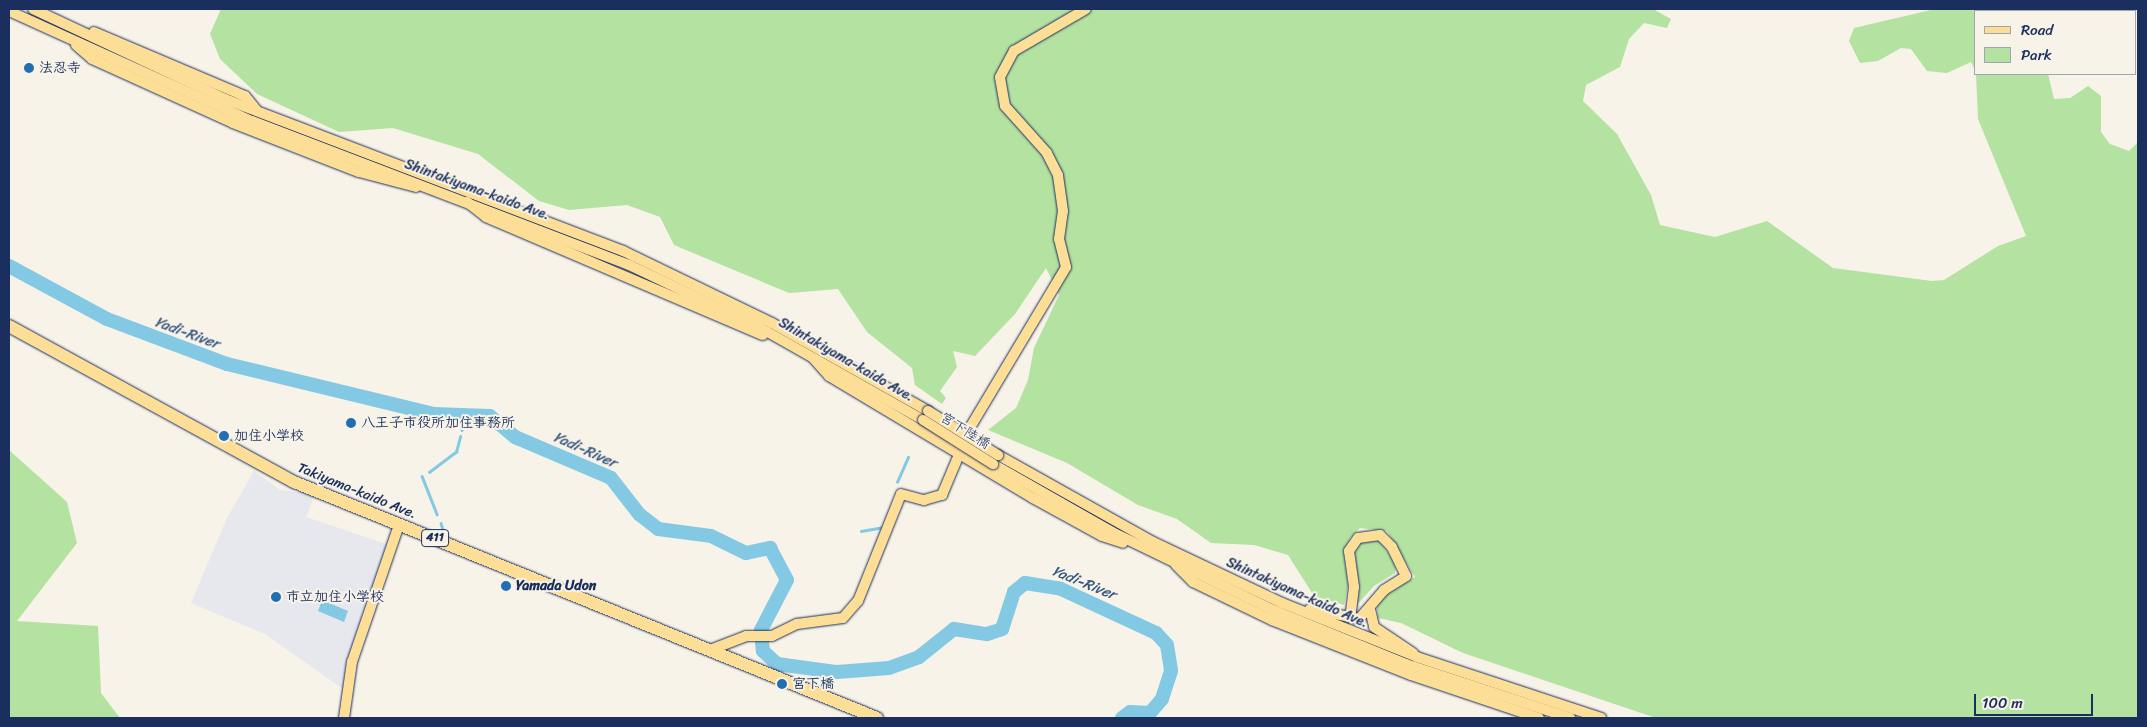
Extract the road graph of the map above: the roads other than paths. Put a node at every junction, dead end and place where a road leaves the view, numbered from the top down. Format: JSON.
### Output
{"nodes":[{"id":1,"x":34,"y":9,"type":"edge"},
{"id":2,"x":1086,"y":9,"type":"edge"},
{"id":3,"x":9,"y":12,"type":"edge"},
{"id":4,"x":9,"y":326,"type":"edge"},
{"id":5,"x":812,"y":355,"type":"junction"},
{"id":6,"x":925,"y":416,"type":"junction"},
{"id":7,"x":960,"y":454,"type":"junction"},
{"id":8,"x":996,"y":460,"type":"junction"},
{"id":9,"x":399,"y":525,"type":"junction"},
{"id":10,"x":1148,"y":550,"type":"junction"},
{"id":11,"x":1174,"y":562,"type":"junction"},
{"id":12,"x":1282,"y":603,"type":"junction"},
{"id":13,"x":1370,"y":609,"type":"junction"},
{"id":14,"x":1351,"y":614,"type":"dead end"},
{"id":15,"x":710,"y":650,"type":"junction"},
{"id":16,"x":1417,"y":657,"type":"junction"},
{"id":17,"x":344,"y":718,"type":"edge"},
{"id":18,"x":878,"y":718,"type":"edge"},
{"id":19,"x":1539,"y":718,"type":"edge"},
{"id":20,"x":1570,"y":718,"type":"edge"},
{"id":21,"x":1601,"y":718,"type":"edge"}],
"edges":[{"from":1,"to":6,"type":"main road","name":"Shintakiyama-kaido Ave."},
{"from":2,"to":7,"type":"main road"},
{"from":3,"to":5,"type":"main road","name":"Shintakiyama-kaido Ave."},
{"from":4,"to":9,"type":"highway","name":"Takiyama-kaido Ave.","number":"411"},
{"from":5,"to":6,"type":"main road","name":"Shintakiyama-kaido Ave."},
{"from":5,"to":7,"type":"main road"},
{"from":6,"to":8,"type":"main road","name":"宮下陸橋","bridge":true},
{"from":7,"to":10,"type":"main road"},
{"from":7,"to":15,"type":"main road"},
{"from":8,"to":10,"type":"main road","name":"Shintakiyama-kaido Ave."},
{"from":8,"to":12,"type":"main road","name":"Shintakiyama-kaido Ave."},
{"from":9,"to":15,"type":"highway","name":"Takiyama-kaido Ave.","number":"411"},
{"from":9,"to":17,"type":"main road"},
{"from":10,"to":11,"type":"main road","name":"Shintakiyama-kaido Ave."},
{"from":11,"to":19,"type":"main road"},
{"from":11,"to":20,"type":"main road","name":"Shintakiyama-kaido Ave."},
{"from":12,"to":13,"type":"main road"},
{"from":12,"to":16,"type":"main road","name":"Shintakiyama-kaido Ave."},
{"from":13,"to":14,"type":"main road"},
{"from":13,"to":16,"type":"main road"},
{"from":15,"to":18,"type":"highway","name":"Takiyama-kaido Ave.","number":"411"},
{"from":16,"to":21,"type":"main road","name":"Shintakiyama-kaido Ave."}]}
